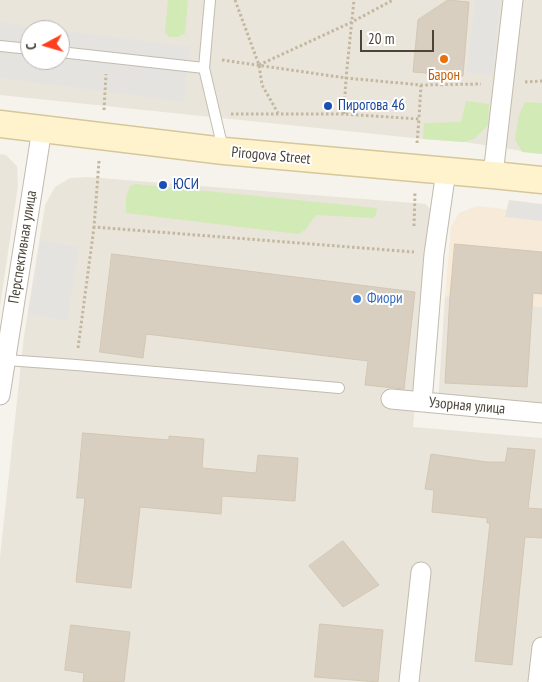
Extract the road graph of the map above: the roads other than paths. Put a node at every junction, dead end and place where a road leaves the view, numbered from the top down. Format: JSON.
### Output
{"nodes":[{"id":1,"x":210,"y":0,"type":"edge"},
{"id":2,"x":513,"y":0,"type":"edge"},
{"id":3,"x":0,"y":46,"type":"edge"},
{"id":4,"x":20,"y":48,"type":"edge"},
{"id":5,"x":70,"y":53,"type":"edge"},
{"id":6,"x":204,"y":68,"type":"junction"},
{"id":7,"x":0,"y":124,"type":"edge"},
{"id":8,"x":42,"y":129,"type":"junction"},
{"id":9,"x":224,"y":152,"type":"junction"},
{"id":10,"x":446,"y":171,"type":"junction"},
{"id":11,"x":493,"y":175,"type":"junction"},
{"id":12,"x":542,"y":180,"type":"edge"},
{"id":13,"x":6,"y":360,"type":"junction"},
{"id":14,"x":339,"y":388,"type":"dead end"},
{"id":15,"x":0,"y":395,"type":"edge"},
{"id":16,"x":391,"y":399,"type":"dead end"},
{"id":17,"x":422,"y":402,"type":"junction"},
{"id":18,"x":542,"y":413,"type":"edge"},
{"id":19,"x":421,"y":572,"type":"dead end"},
{"id":20,"x":542,"y":647,"type":"edge"},
{"id":21,"x":409,"y":682,"type":"edge"},
{"id":22,"x":538,"y":682,"type":"edge"}],
"edges":[{"from":1,"to":6,"type":"lane"},
{"from":2,"to":11,"type":"street"},
{"from":3,"to":4,"type":"lane"},
{"from":5,"to":6,"type":"lane"},
{"from":6,"to":9,"type":"lane"},
{"from":7,"to":8,"type":"main road","name":"Pirogova Street"},
{"from":8,"to":9,"type":"main road","name":"Pirogova Street"},
{"from":8,"to":13,"type":"street","name":"Перспективная улица"},
{"from":9,"to":10,"type":"main road","name":"Pirogova Street"},
{"from":10,"to":11,"type":"main road","name":"Pirogova Street"},
{"from":10,"to":17,"type":"street"},
{"from":11,"to":12,"type":"main road","name":"Pirogova Street"},
{"from":13,"to":14,"type":"lane"},
{"from":13,"to":15,"type":"street","name":"Перспективная улица"},
{"from":16,"to":17,"type":"street","name":"Узорная улица"},
{"from":17,"to":18,"type":"street","name":"Узорная улица"},
{"from":19,"to":21,"type":"street"},
{"from":20,"to":22,"type":"street"}]}
